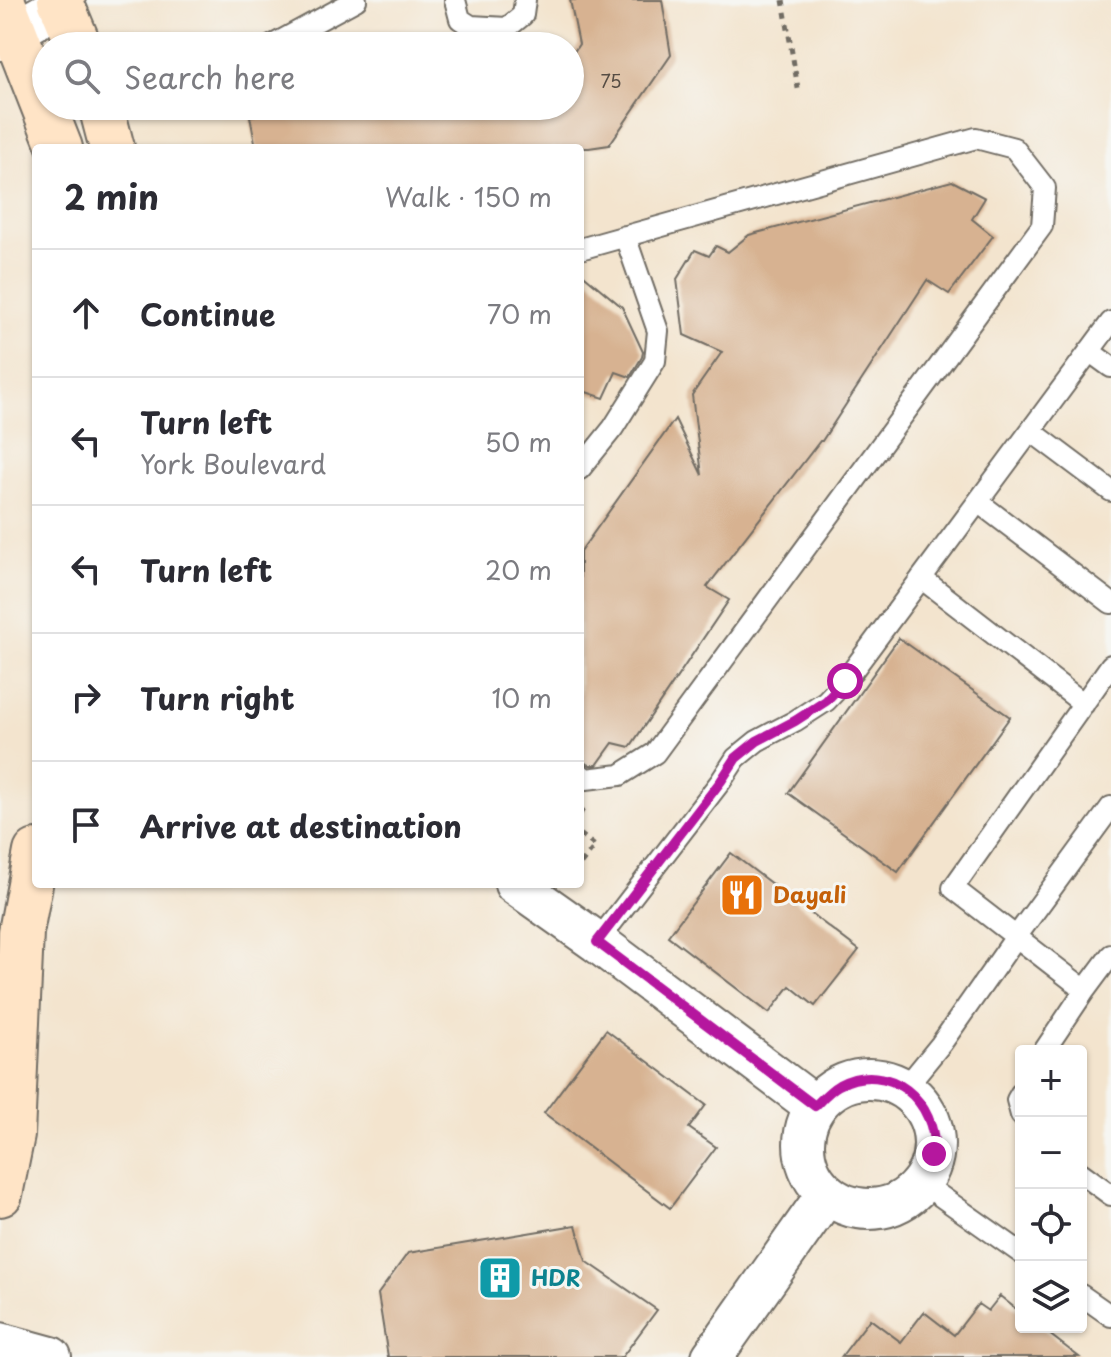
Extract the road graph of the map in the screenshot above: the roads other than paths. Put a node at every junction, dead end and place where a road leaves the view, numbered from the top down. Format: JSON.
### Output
{"nodes":[{"id":1,"x":356,"y":0,"type":"edge"},
{"id":2,"x":455,"y":0,"type":"edge"},
{"id":3,"x":525,"y":0,"type":"edge"},
{"id":4,"x":70,"y":1,"type":"edge"},
{"id":5,"x":6,"y":24,"type":"edge"},
{"id":6,"x":76,"y":32,"type":"edge"},
{"id":7,"x":297,"y":32,"type":"edge"},
{"id":8,"x":32,"y":84,"type":"edge"},
{"id":9,"x":48,"y":120,"type":"edge"},
{"id":10,"x":105,"y":120,"type":"edge"},
{"id":11,"x":58,"y":144,"type":"edge"},
{"id":12,"x":111,"y":144,"type":"edge"},
{"id":13,"x":625,"y":236,"type":"junction"},
{"id":14,"x":584,"y":248,"type":"edge"},
{"id":15,"x":1111,"y":322,"type":"edge"},
{"id":16,"x":1089,"y":351,"type":"junction"},
{"id":17,"x":1111,"y":367,"type":"edge"},
{"id":18,"x":1031,"y":431,"type":"junction"},
{"id":19,"x":584,"y":464,"type":"edge"},
{"id":20,"x":1111,"y":491,"type":"edge"},
{"id":21,"x":978,"y":502,"type":"junction"},
{"id":22,"x":921,"y":578,"type":"junction"},
{"id":23,"x":1111,"y":603,"type":"edge"},
{"id":24,"x":1111,"y":665,"type":"edge"},
{"id":25,"x":1084,"y":704,"type":"junction"},
{"id":26,"x":584,"y":777,"type":"edge"},
{"id":27,"x":1111,"y":807,"type":"edge"},
{"id":28,"x":32,"y":865,"type":"edge"},
{"id":29,"x":521,"y":888,"type":"edge"},
{"id":30,"x":14,"y":923,"type":"edge"},
{"id":31,"x":1016,"y":937,"type":"junction"},
{"id":32,"x":597,"y":942,"type":"junction"},
{"id":33,"x":1111,"y":955,"type":"edge"},
{"id":34,"x":1085,"y":990,"type":"junction"},
{"id":35,"x":0,"y":991,"type":"edge"},
{"id":36,"x":1048,"y":1045,"type":"edge"},
{"id":37,"x":905,"y":1088,"type":"junction"},
{"id":38,"x":815,"y":1106,"type":"junction"},
{"id":39,"x":1087,"y":1177,"type":"edge"},
{"id":40,"x":922,"y":1183,"type":"junction"},
{"id":41,"x":0,"y":1194,"type":"edge"},
{"id":42,"x":827,"y":1194,"type":"junction"},
{"id":43,"x":1111,"y":1195,"type":"edge"},
{"id":44,"x":1015,"y":1249,"type":"edge"},
{"id":45,"x":1087,"y":1299,"type":"edge"},
{"id":46,"x":1111,"y":1316,"type":"edge"},
{"id":47,"x":0,"y":1343,"type":"edge"},
{"id":48,"x":51,"y":1357,"type":"edge"},
{"id":49,"x":712,"y":1357,"type":"edge"}],
"edges":[{"from":1,"to":7,"type":"lane"},
{"from":2,"to":3,"type":"lane"},
{"from":4,"to":5,"type":"street"},
{"from":4,"to":6,"type":"street"},
{"from":5,"to":8,"type":"street"},
{"from":9,"to":11,"type":"street"},
{"from":10,"to":12,"type":"street"},
{"from":13,"to":14,"type":"lane"},
{"from":13,"to":19,"type":"lane"},
{"from":13,"to":26,"type":"lane"},
{"from":15,"to":16,"type":"lane"},
{"from":16,"to":17,"type":"lane"},
{"from":16,"to":18,"type":"lane"},
{"from":18,"to":20,"type":"lane"},
{"from":18,"to":21,"type":"lane"},
{"from":21,"to":22,"type":"lane"},
{"from":21,"to":23,"type":"lane"},
{"from":22,"to":25,"type":"lane"},
{"from":22,"to":32,"type":"lane"},
{"from":24,"to":25,"type":"lane"},
{"from":25,"to":31,"type":"lane"},
{"from":27,"to":31,"type":"lane"},
{"from":28,"to":30,"type":"street"},
{"from":29,"to":32,"type":"street"},
{"from":30,"to":35,"type":"street"},
{"from":30,"to":41,"type":"street"},
{"from":31,"to":34,"type":"lane"},
{"from":31,"to":37,"type":"lane"},
{"from":32,"to":38,"type":"street"},
{"from":33,"to":34,"type":"lane"},
{"from":34,"to":36,"type":"lane"},
{"from":37,"to":38,"type":"street"},
{"from":37,"to":40,"type":"street"},
{"from":38,"to":42,"type":"street"},
{"from":39,"to":43,"type":"lane"},
{"from":40,"to":42,"type":"street"},
{"from":40,"to":44,"type":"lane"},
{"from":42,"to":49,"type":"street"},
{"from":45,"to":46,"type":"lane"},
{"from":47,"to":48,"type":"street"}]}
